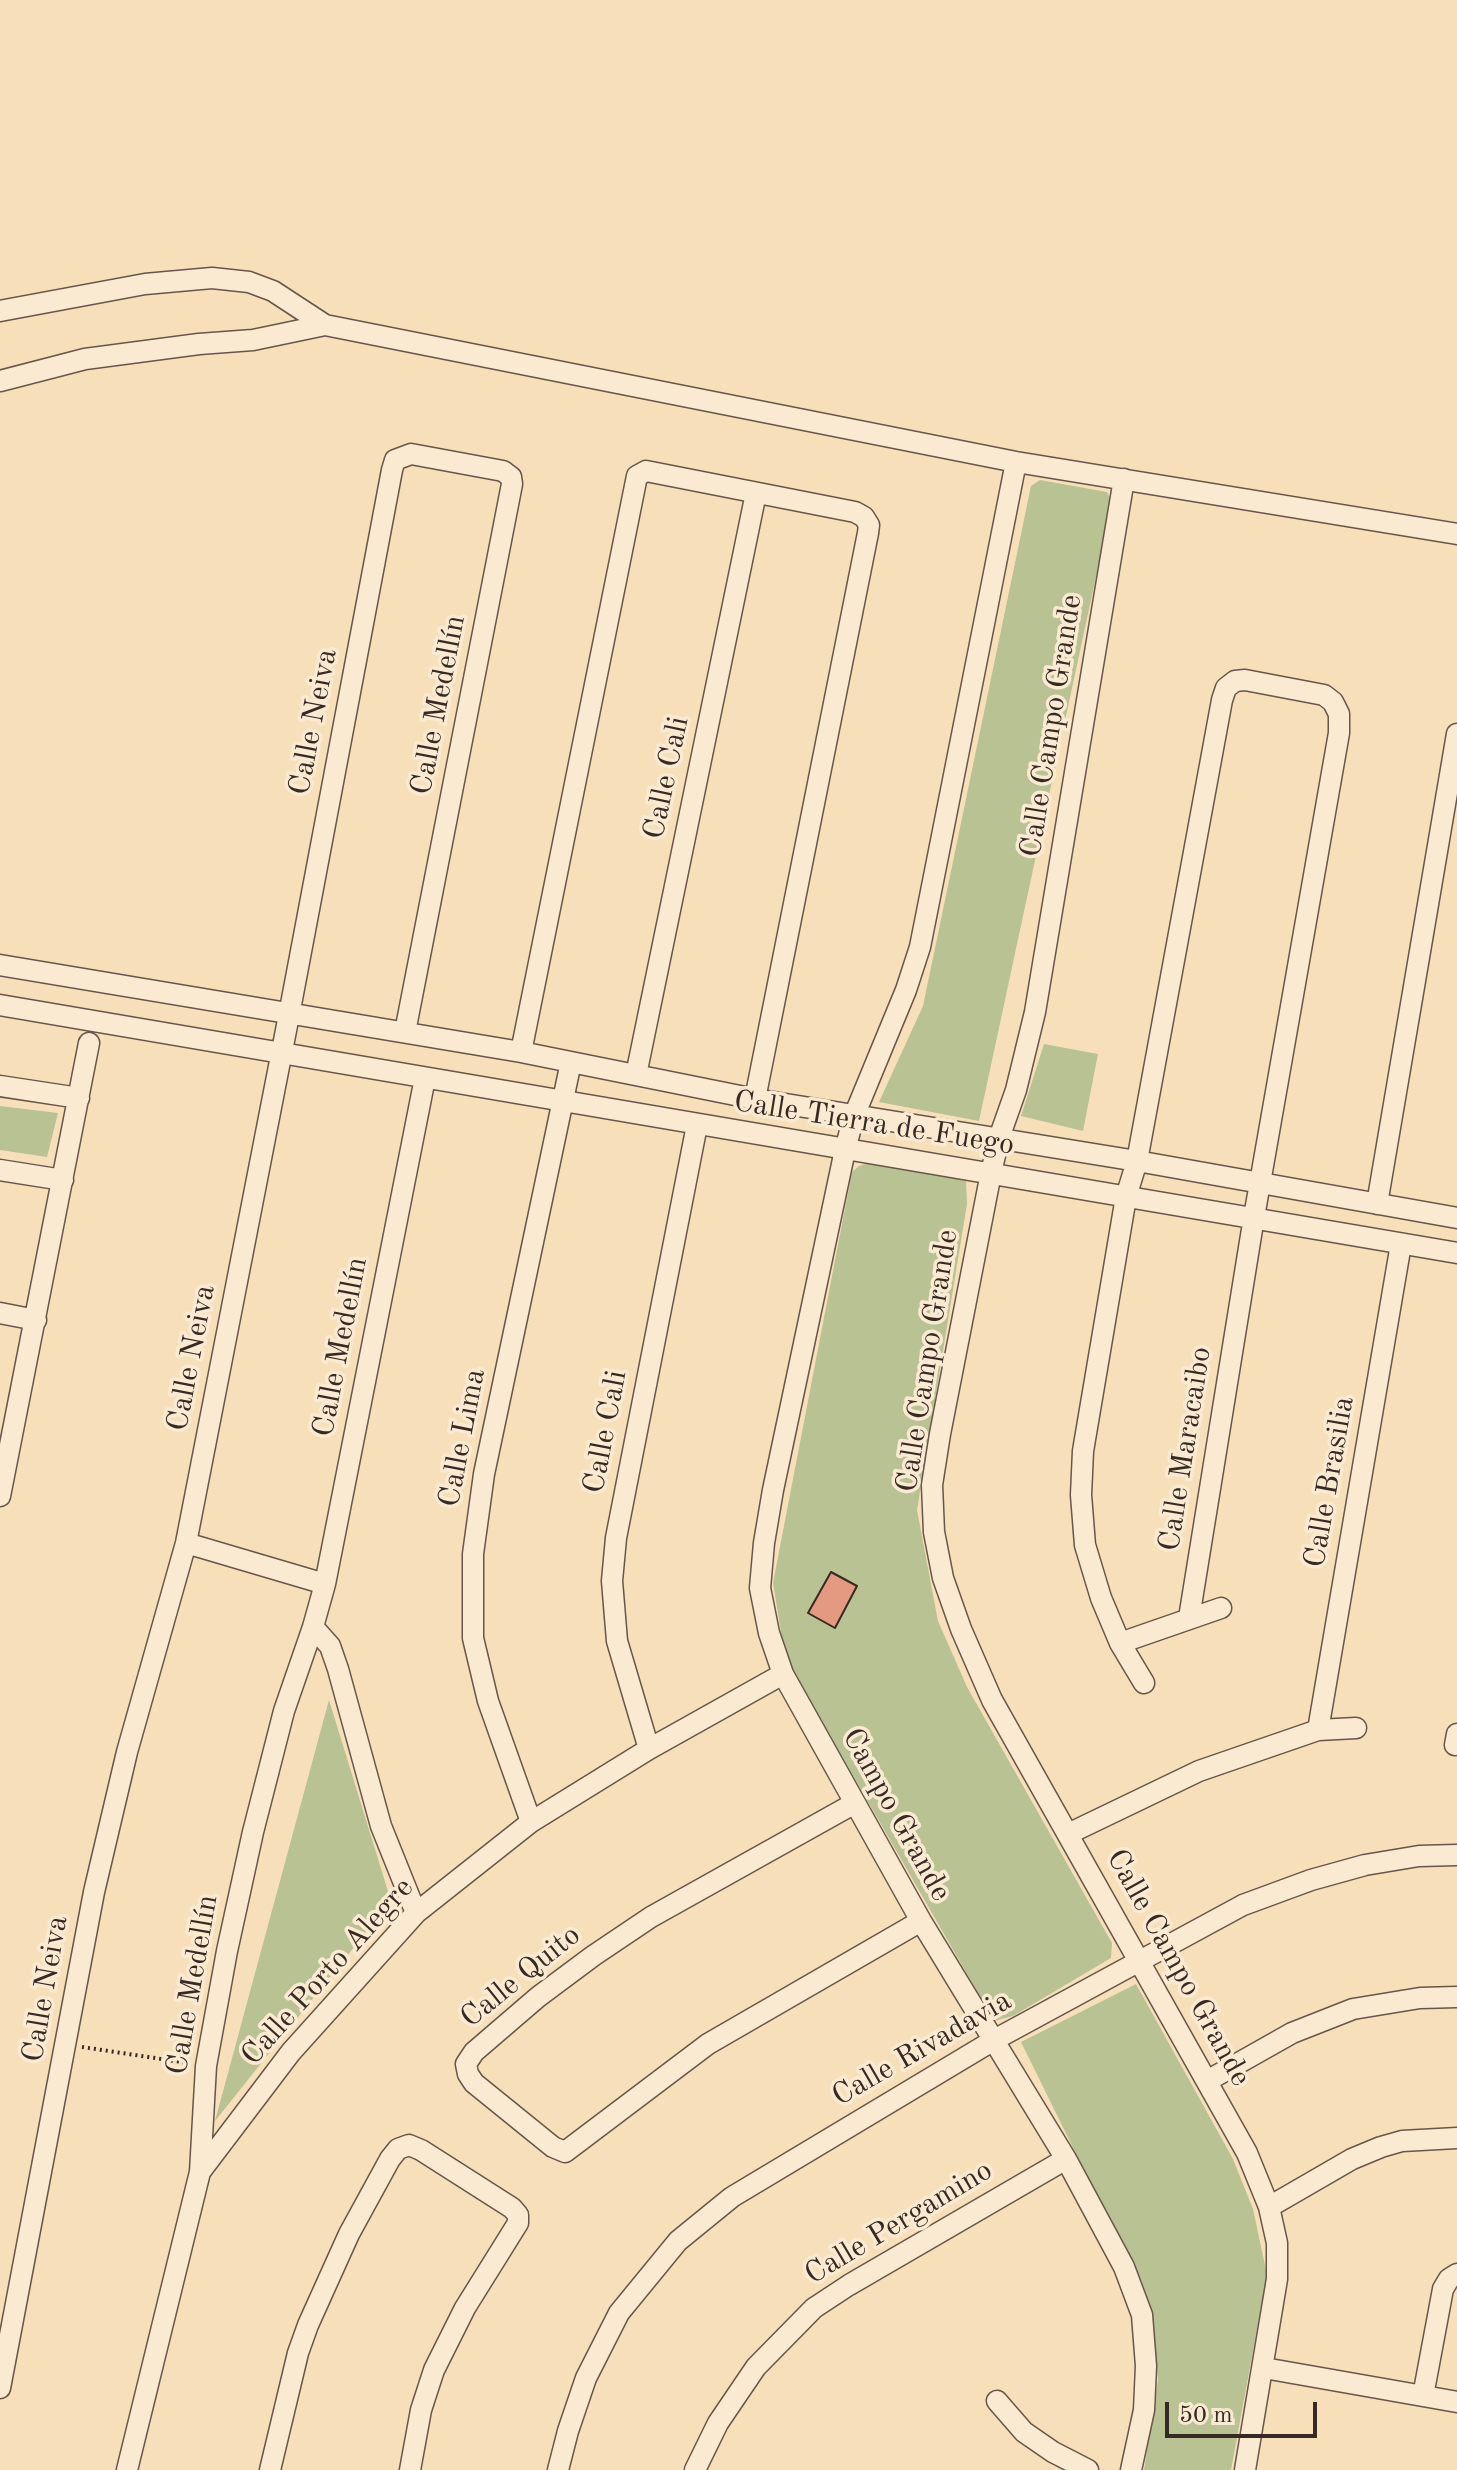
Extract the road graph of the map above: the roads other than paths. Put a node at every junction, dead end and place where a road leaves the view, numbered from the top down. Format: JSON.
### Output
{"nodes":[{"id":1,"x":0,"y":311,"type":"edge"},
{"id":2,"x":325,"y":325,"type":"junction"},
{"id":3,"x":0,"y":381,"type":"edge"},
{"id":4,"x":1016,"y":462,"type":"junction"},
{"id":5,"x":1124,"y":479,"type":"junction"},
{"id":6,"x":512,"y":484,"type":"joint"},
{"id":7,"x":756,"y":493,"type":"junction"},
{"id":8,"x":1457,"y":534,"type":"edge"},
{"id":9,"x":1457,"y":734,"type":"edge"},
{"id":10,"x":0,"y":965,"type":"edge"},
{"id":11,"x":0,"y":1005,"type":"edge"},
{"id":12,"x":289,"y":1015,"type":"junction"},
{"id":13,"x":405,"y":1032,"type":"junction"},
{"id":14,"x":89,"y":1043,"type":"dead end"},
{"id":15,"x":521,"y":1052,"type":"junction"},
{"id":16,"x":281,"y":1054,"type":"junction"},
{"id":17,"x":571,"y":1062,"type":"junction"},
{"id":18,"x":636,"y":1075,"type":"junction"},
{"id":19,"x":425,"y":1078,"type":"junction"},
{"id":20,"x":0,"y":1086,"type":"edge"},
{"id":21,"x":79,"y":1098,"type":"junction"},
{"id":22,"x":755,"y":1099,"type":"junction"},
{"id":23,"x":562,"y":1102,"type":"junction"},
{"id":24,"x":854,"y":1116,"type":"junction"},
{"id":25,"x":697,"y":1125,"type":"junction"},
{"id":26,"x":999,"y":1138,"type":"junction"},
{"id":27,"x":845,"y":1150,"type":"junction"},
{"id":28,"x":1137,"y":1161,"type":"junction"},
{"id":29,"x":0,"y":1170,"type":"edge"},
{"id":30,"x":991,"y":1173,"type":"junction"},
{"id":31,"x":63,"y":1180,"type":"junction"},
{"id":32,"x":1260,"y":1181,"type":"junction"},
{"id":33,"x":1126,"y":1197,"type":"junction"},
{"id":34,"x":1377,"y":1204,"type":"junction"},
{"id":35,"x":1254,"y":1217,"type":"junction"},
{"id":36,"x":1457,"y":1218,"type":"edge"},
{"id":37,"x":1401,"y":1244,"type":"junction"},
{"id":38,"x":1457,"y":1253,"type":"edge"},
{"id":39,"x":0,"y":1313,"type":"edge"},
{"id":40,"x":36,"y":1320,"type":"junction"},
{"id":41,"x":5,"y":1455,"type":"edge"},
{"id":42,"x":0,"y":1496,"type":"edge"},
{"id":43,"x":186,"y":1543,"type":"junction"},
{"id":44,"x":325,"y":1584,"type":"junction"},
{"id":45,"x":1221,"y":1608,"type":"dead end"},
{"id":46,"x":1189,"y":1618,"type":"junction"},
{"id":47,"x":313,"y":1627,"type":"junction"},
{"id":48,"x":1120,"y":1643,"type":"junction"},
{"id":49,"x":783,"y":1674,"type":"junction"},
{"id":50,"x":1144,"y":1683,"type":"dead end"},
{"id":51,"x":1356,"y":1728,"type":"dead end"},
{"id":52,"x":1318,"y":1730,"type":"junction"},
{"id":53,"x":649,"y":1749,"type":"junction"},
{"id":54,"x":855,"y":1803,"type":"junction"},
{"id":55,"x":531,"y":1822,"type":"junction"},
{"id":56,"x":1068,"y":1834,"type":"junction"},
{"id":57,"x":1457,"y":1855,"type":"edge"},
{"id":58,"x":416,"y":1913,"type":"junction"},
{"id":59,"x":921,"y":1921,"type":"junction"},
{"id":60,"x":1140,"y":1962,"type":"junction"},
{"id":61,"x":1457,"y":1997,"type":"edge"},
{"id":62,"x":994,"y":2040,"type":"junction"},
{"id":63,"x":1207,"y":2081,"type":"junction"},
{"id":64,"x":1457,"y":2138,"type":"edge"},
{"id":65,"x":1066,"y":2159,"type":"junction"},
{"id":66,"x":200,"y":2172,"type":"junction"},
{"id":67,"x":1269,"y":2207,"type":"junction"},
{"id":68,"x":1457,"y":2274,"type":"edge"},
{"id":69,"x":1264,"y":2368,"type":"junction"},
{"id":70,"x":0,"y":2388,"type":"edge"},
{"id":71,"x":1423,"y":2396,"type":"junction"},
{"id":72,"x":997,"y":2401,"type":"dead end"},
{"id":73,"x":1457,"y":2402,"type":"edge"},
{"id":74,"x":127,"y":2470,"type":"edge"},
{"id":75,"x":270,"y":2470,"type":"edge"},
{"id":76,"x":410,"y":2470,"type":"edge"},
{"id":77,"x":558,"y":2470,"type":"edge"},
{"id":78,"x":695,"y":2470,"type":"edge"},
{"id":79,"x":1088,"y":2470,"type":"edge"},
{"id":80,"x":1131,"y":2470,"type":"edge"},
{"id":81,"x":1245,"y":2470,"type":"edge"}],
"edges":[{"from":1,"to":2,"type":"street"},
{"from":2,"to":3,"type":"street"},
{"from":2,"to":4,"type":"street"},
{"from":4,"to":5,"type":"street"},
{"from":4,"to":24,"type":"street"},
{"from":5,"to":8,"type":"street"},
{"from":5,"to":26,"type":"street","name":"Calle Campo Grande"},
{"from":6,"to":12,"type":"street","name":"Calle Neiva"},
{"from":6,"to":13,"type":"street","name":"Calle Medellín"},
{"from":7,"to":15,"type":"street"},
{"from":7,"to":18,"type":"street","name":"Calle Cali"},
{"from":7,"to":22,"type":"street"},
{"from":9,"to":34,"type":"street"},
{"from":10,"to":12,"type":"street"},
{"from":11,"to":16,"type":"street"},
{"from":12,"to":13,"type":"street","name":"Calle Tierra de Fuego"},
{"from":12,"to":16,"type":"street","name":"Calle Neiva"},
{"from":13,"to":15,"type":"street","name":"Calle Tierra de Fuego"},
{"from":14,"to":21,"type":"street"},
{"from":15,"to":17,"type":"street","name":"Calle Tierra de Fuego"},
{"from":16,"to":19,"type":"street","name":"Calle Tierra de Fuego"},
{"from":16,"to":43,"type":"street","name":"Calle Neiva"},
{"from":17,"to":18,"type":"street","name":"Calle Tierra de Fuego"},
{"from":17,"to":23,"type":"street","name":"Calle Lima"},
{"from":18,"to":22,"type":"street","name":"Calle Tierra de Fuego"},
{"from":19,"to":23,"type":"street","name":"Calle Tierra de Fuego"},
{"from":19,"to":44,"type":"street","name":"Calle Medellín"},
{"from":20,"to":21,"type":"street"},
{"from":21,"to":31,"type":"street"},
{"from":22,"to":24,"type":"street","name":"Calle Tierra de Fuego"},
{"from":23,"to":25,"type":"street","name":"Calle Tierra de Fuego"},
{"from":23,"to":55,"type":"street","name":"Calle Lima"},
{"from":24,"to":26,"type":"street","name":"Calle Tierra de Fuego"},
{"from":24,"to":27,"type":"street"},
{"from":25,"to":27,"type":"street","name":"Calle Tierra de Fuego"},
{"from":25,"to":53,"type":"street","name":"Calle Cali"},
{"from":26,"to":28,"type":"street","name":"Calle Tierra de Fuego"},
{"from":26,"to":30,"type":"street","name":"Calle Campo Grande"},
{"from":27,"to":30,"type":"street","name":"Calle Tierra de Fuego"},
{"from":27,"to":49,"type":"street","name":"Campo Grande"},
{"from":28,"to":32,"type":"street","name":"Calle Tierra de Fuego"},
{"from":28,"to":32,"type":"street","name":"Calle Maracaibo"},
{"from":28,"to":33,"type":"street","name":"Calle Maracaibo"},
{"from":29,"to":31,"type":"street"},
{"from":30,"to":33,"type":"street","name":"Calle Tierra de Fuego"},
{"from":30,"to":56,"type":"street","name":"Calle Campo Grande"},
{"from":31,"to":40,"type":"street"},
{"from":32,"to":34,"type":"street","name":"Calle Tierra de Fuego"},
{"from":32,"to":35,"type":"street","name":"Calle Maracaibo"},
{"from":33,"to":35,"type":"street","name":"Calle Tierra de Fuego"},
{"from":33,"to":48,"type":"street"},
{"from":34,"to":36,"type":"street","name":"Calle Tierra de Fuego"},
{"from":35,"to":37,"type":"street","name":"Calle Tierra de Fuego"},
{"from":35,"to":46,"type":"street","name":"Calle Maracaibo"},
{"from":37,"to":38,"type":"street","name":"Calle Tierra de Fuego"},
{"from":37,"to":52,"type":"street","name":"Calle Brasilia"},
{"from":39,"to":40,"type":"street"},
{"from":40,"to":41,"type":"street"},
{"from":41,"to":42,"type":"street"},
{"from":43,"to":44,"type":"street"},
{"from":43,"to":70,"type":"street","name":"Calle Neiva"},
{"from":44,"to":47,"type":"street","name":"Calle Medellín"},
{"from":45,"to":46,"type":"street"},
{"from":46,"to":48,"type":"street"},
{"from":47,"to":58,"type":"street"},
{"from":47,"to":66,"type":"street","name":"Calle Medellín"},
{"from":48,"to":50,"type":"street"},
{"from":49,"to":53,"type":"street","name":"Calle Porto Alegre"},
{"from":49,"to":54,"type":"street","name":"Campo Grande"},
{"from":51,"to":52,"type":"street"},
{"from":52,"to":56,"type":"street"},
{"from":53,"to":55,"type":"street","name":"Calle Porto Alegre"},
{"from":54,"to":59,"type":"street","name":"Campo Grande"},
{"from":54,"to":59,"type":"street","name":"Calle Quito"},
{"from":55,"to":58,"type":"street","name":"Calle Porto Alegre"},
{"from":56,"to":60,"type":"street","name":"Calle Campo Grande"},
{"from":57,"to":60,"type":"street","name":"Calle Rivadavia"},
{"from":58,"to":66,"type":"street","name":"Calle Porto Alegre"},
{"from":59,"to":62,"type":"street","name":"Campo Grande"},
{"from":60,"to":62,"type":"street","name":"Calle Rivadavia"},
{"from":60,"to":63,"type":"street","name":"Calle Campo Grande"},
{"from":61,"to":63,"type":"street"},
{"from":62,"to":65,"type":"street","name":"Campo Grande"},
{"from":62,"to":77,"type":"street","name":"Calle Rivadavia"},
{"from":63,"to":67,"type":"street","name":"Calle Campo Grande"},
{"from":64,"to":67,"type":"street"},
{"from":65,"to":78,"type":"street","name":"Calle Pergamino"},
{"from":65,"to":80,"type":"street","name":"Campo Grande"},
{"from":66,"to":74,"type":"street","name":"Calle Porto Alegre"},
{"from":67,"to":69,"type":"street","name":"Calle Campo Grande"},
{"from":68,"to":71,"type":"street"},
{"from":69,"to":71,"type":"street"},
{"from":69,"to":81,"type":"street","name":"Calle Campo Grande"},
{"from":71,"to":73,"type":"street"},
{"from":72,"to":79,"type":"street"},
{"from":75,"to":76,"type":"street"}]}
